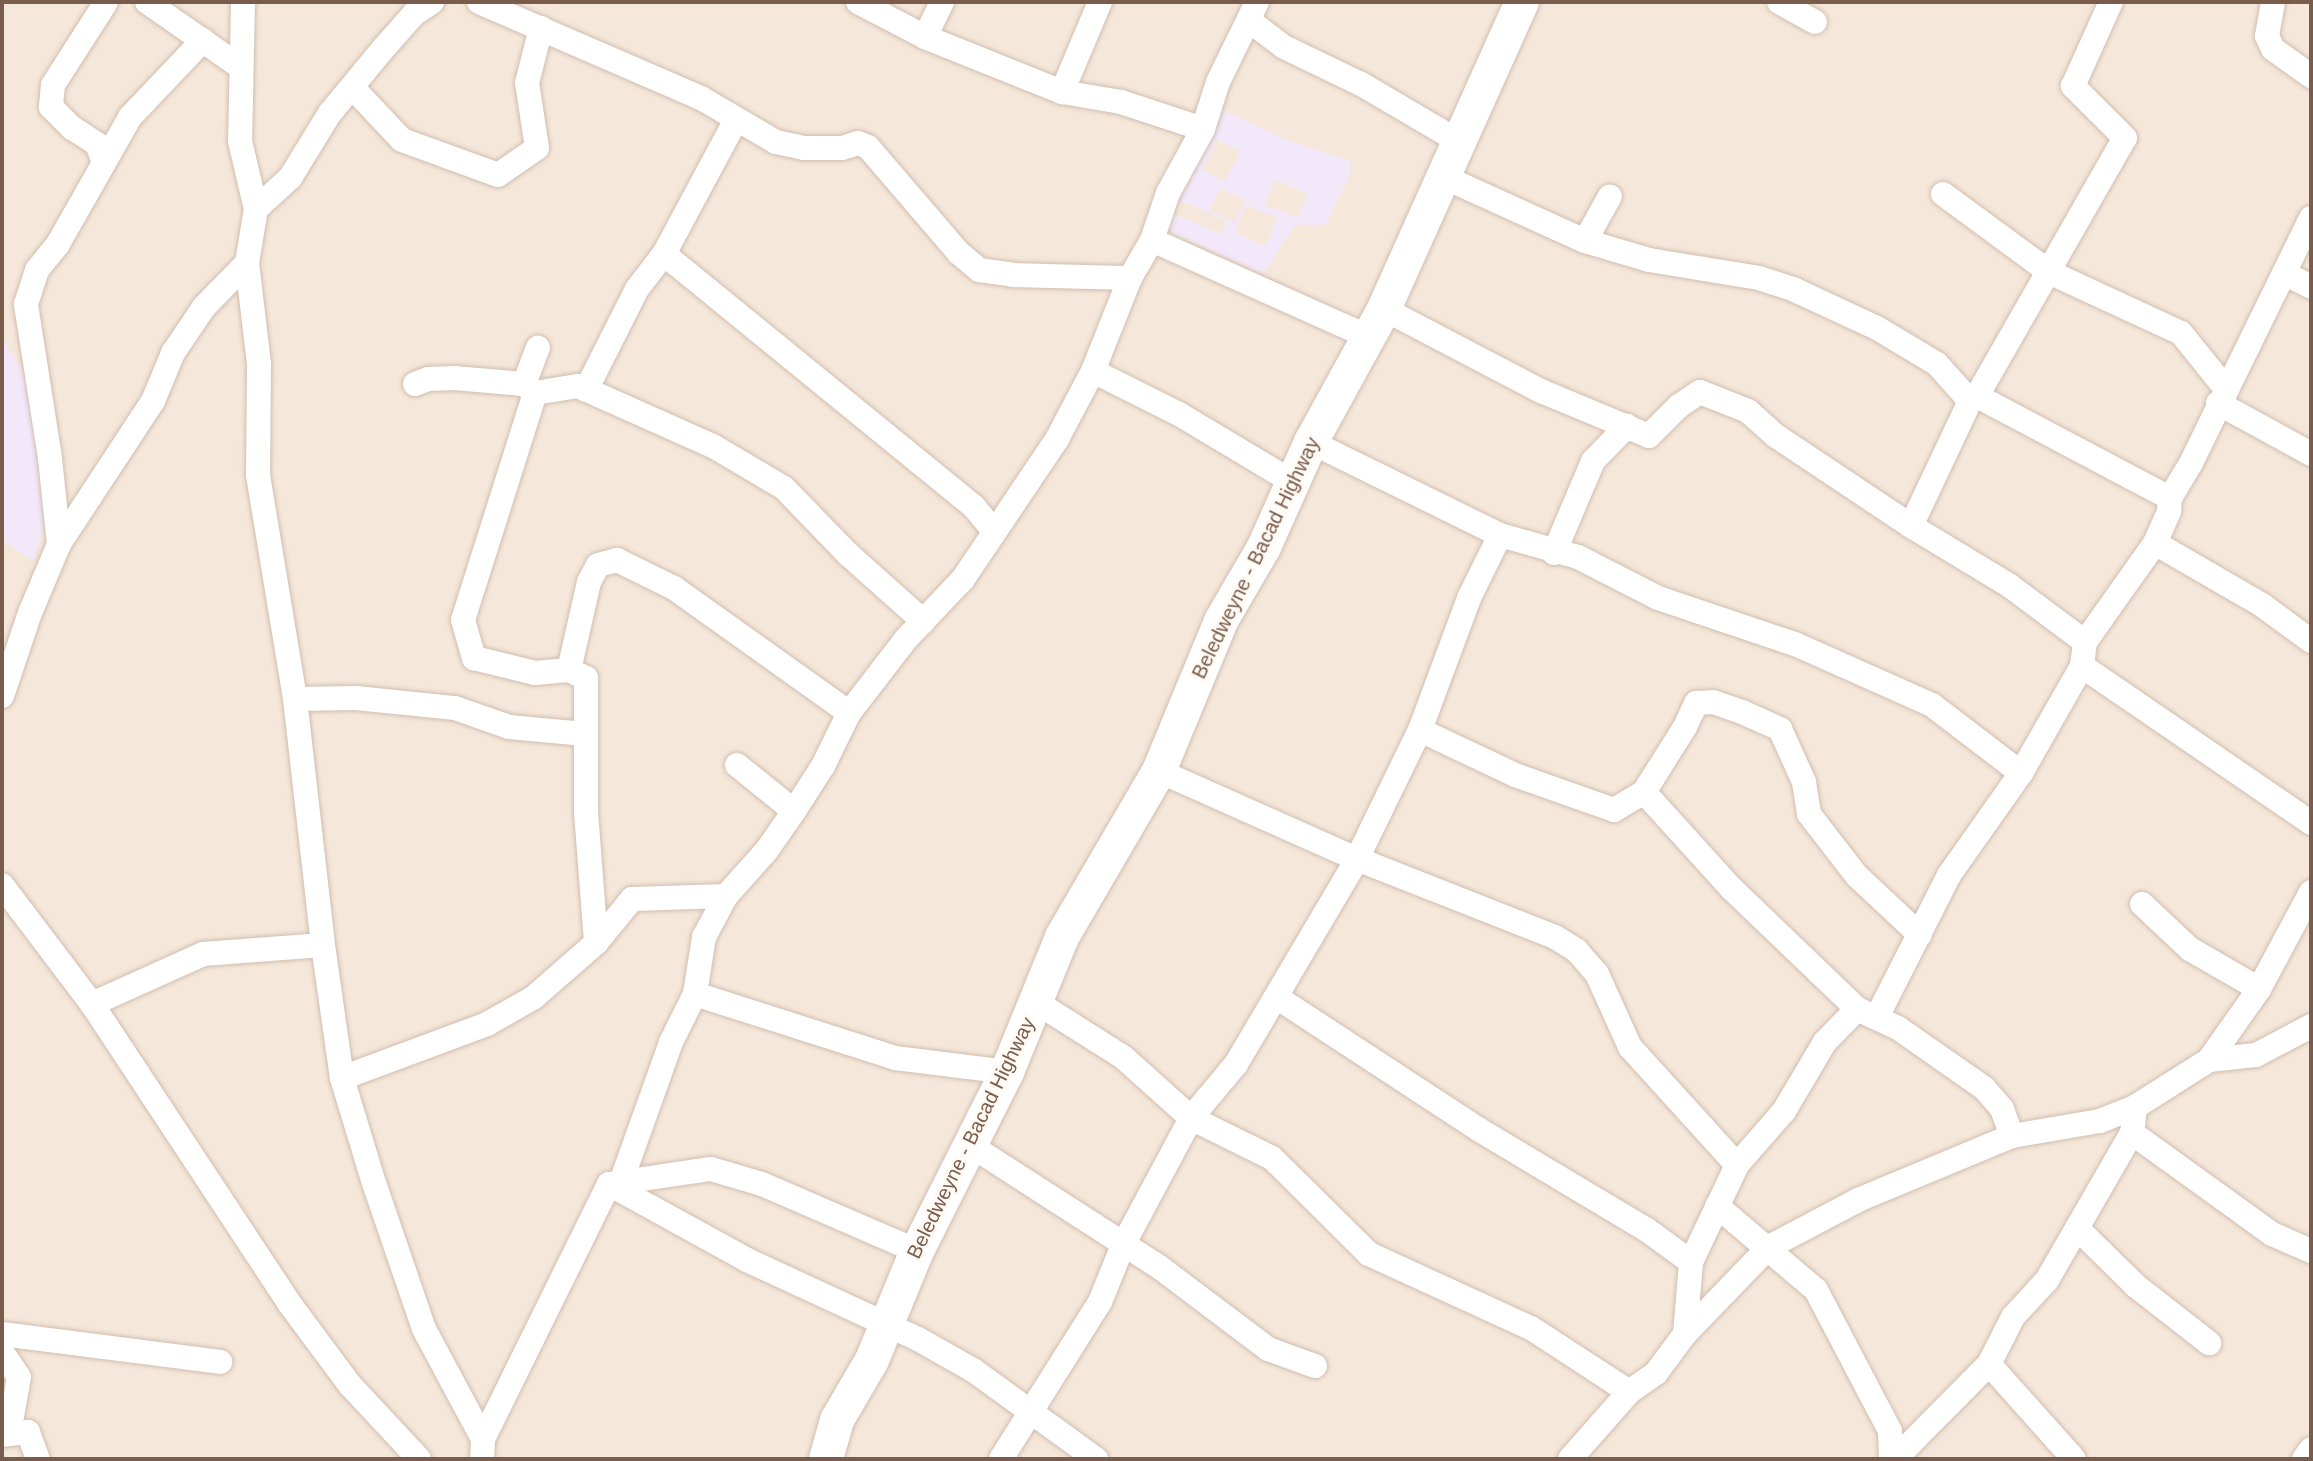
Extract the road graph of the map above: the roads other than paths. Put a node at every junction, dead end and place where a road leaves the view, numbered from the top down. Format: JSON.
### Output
{"nodes":[{"id":1,"x":106,"y":2,"type":"edge"},
{"id":2,"x":147,"y":2,"type":"edge"},
{"id":3,"x":243,"y":2,"type":"edge"},
{"id":4,"x":432,"y":2,"type":"edge"},
{"id":5,"x":479,"y":2,"type":"edge"},
{"id":6,"x":858,"y":2,"type":"edge"},
{"id":7,"x":942,"y":2,"type":"edge"},
{"id":8,"x":1100,"y":2,"type":"edge"},
{"id":9,"x":1522,"y":2,"type":"edge"},
{"id":10,"x":1779,"y":2,"type":"edge"},
{"id":11,"x":2111,"y":2,"type":"edge"},
{"id":12,"x":2273,"y":2,"type":"edge"},
{"id":13,"x":1254,"y":12,"type":"edge"},
{"id":14,"x":1815,"y":22,"type":"dead end"},
{"id":15,"x":541,"y":28,"type":"junction"},
{"id":16,"x":925,"y":37,"type":"junction"},
{"id":17,"x":203,"y":40,"type":"junction"},
{"id":18,"x":239,"y":66,"type":"junction"},
{"id":19,"x":2311,"y":76,"type":"edge"},
{"id":20,"x":353,"y":88,"type":"junction"},
{"id":21,"x":1062,"y":92,"type":"junction"},
{"id":22,"x":736,"y":120,"type":"junction"},
{"id":23,"x":1203,"y":129,"type":"junction"},
{"id":24,"x":1458,"y":141,"type":"junction"},
{"id":25,"x":104,"y":163,"type":"junction"},
{"id":26,"x":1446,"y":178,"type":"junction"},
{"id":27,"x":1943,"y":194,"type":"dead end"},
{"id":28,"x":1610,"y":196,"type":"dead end"},
{"id":29,"x":256,"y":209,"type":"junction"},
{"id":30,"x":2311,"y":218,"type":"edge"},
{"id":31,"x":1152,"y":240,"type":"junction"},
{"id":32,"x":1585,"y":241,"type":"junction"},
{"id":33,"x":664,"y":254,"type":"junction"},
{"id":34,"x":247,"y":263,"type":"junction"},
{"id":35,"x":2049,"y":272,"type":"junction"},
{"id":36,"x":2284,"y":273,"type":"junction"},
{"id":37,"x":1130,"y":278,"type":"junction"},
{"id":38,"x":2311,"y":287,"type":"edge"},
{"id":39,"x":1376,"y":322,"type":"junction"},
{"id":40,"x":538,"y":348,"type":"dead end"},
{"id":41,"x":1093,"y":371,"type":"junction"},
{"id":42,"x":415,"y":384,"type":"dead end"},
{"id":43,"x":530,"y":388,"type":"junction"},
{"id":44,"x":586,"y":390,"type":"junction"},
{"id":45,"x":2222,"y":396,"type":"junction"},
{"id":46,"x":1974,"y":398,"type":"junction"},
{"id":47,"x":1627,"y":426,"type":"junction"},
{"id":48,"x":1311,"y":442,"type":"junction"},
{"id":49,"x":2311,"y":454,"type":"edge"},
{"id":50,"x":1291,"y":481,"type":"junction"},
{"id":51,"x":2170,"y":498,"type":"junction"},
{"id":52,"x":1911,"y":526,"type":"junction"},
{"id":53,"x":994,"y":531,"type":"junction"},
{"id":54,"x":1500,"y":535,"type":"junction"},
{"id":55,"x":2155,"y":543,"type":"junction"},
{"id":56,"x":59,"y":544,"type":"junction"},
{"id":57,"x":1554,"y":553,"type":"junction"},
{"id":58,"x":923,"y":621,"type":"junction"},
{"id":59,"x":2311,"y":641,"type":"edge"},
{"id":60,"x":2083,"y":654,"type":"junction"},
{"id":61,"x":569,"y":670,"type":"junction"},
{"id":62,"x":2,"y":696,"type":"edge"},
{"id":63,"x":295,"y":699,"type":"junction"},
{"id":64,"x":849,"y":713,"type":"junction"},
{"id":65,"x":1420,"y":730,"type":"junction"},
{"id":66,"x":585,"y":734,"type":"junction"},
{"id":67,"x":737,"y":765,"type":"dead end"},
{"id":68,"x":1159,"y":771,"type":"junction"},
{"id":69,"x":2021,"y":773,"type":"junction"},
{"id":70,"x":1644,"y":792,"type":"junction"},
{"id":71,"x":794,"y":811,"type":"junction"},
{"id":72,"x":2311,"y":823,"type":"edge"},
{"id":73,"x":1357,"y":859,"type":"junction"},
{"id":74,"x":2,"y":885,"type":"edge"},
{"id":75,"x":2311,"y":892,"type":"edge"},
{"id":76,"x":726,"y":896,"type":"junction"},
{"id":77,"x":2142,"y":904,"type":"dead end"},
{"id":78,"x":1920,"y":935,"type":"junction"},
{"id":79,"x":596,"y":943,"type":"junction"},
{"id":80,"x":323,"y":945,"type":"junction"},
{"id":81,"x":2259,"y":989,"type":"junction"},
{"id":82,"x":695,"y":994,"type":"junction"},
{"id":83,"x":1278,"y":998,"type":"junction"},
{"id":84,"x":1036,"y":1002,"type":"junction"},
{"id":85,"x":92,"y":1004,"type":"junction"},
{"id":86,"x":1867,"y":1013,"type":"junction"},
{"id":87,"x":2311,"y":1026,"type":"edge"},
{"id":88,"x":2209,"y":1060,"type":"junction"},
{"id":89,"x":1007,"y":1072,"type":"junction"},
{"id":90,"x":342,"y":1078,"type":"junction"},
{"id":91,"x":2135,"y":1107,"type":"junction"},
{"id":92,"x":1191,"y":1118,"type":"junction"},
{"id":93,"x":2132,"y":1133,"type":"junction"},
{"id":94,"x":2012,"y":1136,"type":"junction"},
{"id":95,"x":970,"y":1145,"type":"junction"},
{"id":96,"x":1737,"y":1165,"type":"junction"},
{"id":97,"x":615,"y":1183,"type":"junction"},
{"id":98,"x":1717,"y":1206,"type":"junction"},
{"id":99,"x":2077,"y":1228,"type":"junction"},
{"id":100,"x":1123,"y":1245,"type":"junction"},
{"id":101,"x":1769,"y":1247,"type":"junction"},
{"id":102,"x":917,"y":1251,"type":"junction"},
{"id":103,"x":2311,"y":1251,"type":"edge"},
{"id":104,"x":1691,"y":1262,"type":"junction"},
{"id":105,"x":886,"y":1323,"type":"junction"},
{"id":106,"x":2,"y":1334,"type":"edge"},
{"id":107,"x":1685,"y":1334,"type":"junction"},
{"id":108,"x":2209,"y":1343,"type":"dead end"},
{"id":109,"x":2,"y":1352,"type":"edge"},
{"id":110,"x":220,"y":1362,"type":"dead end"},
{"id":111,"x":1989,"y":1364,"type":"junction"},
{"id":112,"x":1315,"y":1366,"type":"dead end"},
{"id":113,"x":1629,"y":1392,"type":"junction"},
{"id":114,"x":1030,"y":1410,"type":"junction"},
{"id":115,"x":5,"y":1434,"type":"edge"},
{"id":116,"x":483,"y":1449,"type":"edge"},
{"id":117,"x":2311,"y":1449,"type":"edge"},
{"id":118,"x":38,"y":1459,"type":"edge"},
{"id":119,"x":419,"y":1459,"type":"edge"},
{"id":120,"x":826,"y":1459,"type":"edge"},
{"id":121,"x":1001,"y":1459,"type":"edge"},
{"id":122,"x":1096,"y":1459,"type":"edge"},
{"id":123,"x":1570,"y":1459,"type":"edge"},
{"id":124,"x":1893,"y":1459,"type":"edge"},
{"id":125,"x":2074,"y":1459,"type":"edge"},
{"id":126,"x":2304,"y":1459,"type":"edge"}],
"edges":[{"from":1,"to":25,"type":"street"},
{"from":2,"to":17,"type":"street"},
{"from":3,"to":18,"type":"street"},
{"from":4,"to":20,"type":"street"},
{"from":5,"to":15,"type":"street"},
{"from":6,"to":16,"type":"street"},
{"from":7,"to":16,"type":"street"},
{"from":8,"to":21,"type":"street"},
{"from":9,"to":24,"type":"street","name":"Beledweyne - Bacad Highway"},
{"from":10,"to":14,"type":"street"},
{"from":11,"to":35,"type":"street"},
{"from":12,"to":19,"type":"street"},
{"from":13,"to":23,"type":"street"},
{"from":13,"to":24,"type":"street"},
{"from":15,"to":20,"type":"street"},
{"from":15,"to":22,"type":"street"},
{"from":16,"to":21,"type":"street"},
{"from":17,"to":18,"type":"street"},
{"from":17,"to":25,"type":"street"},
{"from":18,"to":29,"type":"street"},
{"from":20,"to":29,"type":"street"},
{"from":21,"to":23,"type":"street"},
{"from":22,"to":33,"type":"street"},
{"from":22,"to":37,"type":"street"},
{"from":23,"to":31,"type":"street"},
{"from":24,"to":26,"type":"street","name":"Beledweyne - Bacad Highway"},
{"from":25,"to":56,"type":"street"},
{"from":26,"to":32,"type":"street"},
{"from":26,"to":39,"type":"street","name":"Beledweyne - Bacad Highway"},
{"from":27,"to":35,"type":"street"},
{"from":28,"to":32,"type":"street"},
{"from":29,"to":34,"type":"street"},
{"from":30,"to":36,"type":"street"},
{"from":31,"to":37,"type":"street"},
{"from":31,"to":39,"type":"street"},
{"from":32,"to":46,"type":"street"},
{"from":33,"to":44,"type":"street"},
{"from":33,"to":53,"type":"street"},
{"from":34,"to":56,"type":"street"},
{"from":34,"to":63,"type":"street"},
{"from":35,"to":45,"type":"street"},
{"from":35,"to":46,"type":"street"},
{"from":36,"to":38,"type":"street"},
{"from":36,"to":45,"type":"street"},
{"from":37,"to":41,"type":"street"},
{"from":39,"to":47,"type":"street"},
{"from":39,"to":48,"type":"street","name":"Beledweyne - Bacad Highway"},
{"from":40,"to":43,"type":"street"},
{"from":41,"to":50,"type":"street"},
{"from":41,"to":53,"type":"street"},
{"from":42,"to":43,"type":"street"},
{"from":43,"to":44,"type":"street"},
{"from":43,"to":61,"type":"street"},
{"from":44,"to":58,"type":"street"},
{"from":45,"to":49,"type":"street"},
{"from":45,"to":51,"type":"street"},
{"from":46,"to":51,"type":"street"},
{"from":46,"to":52,"type":"street"},
{"from":47,"to":52,"type":"street"},
{"from":47,"to":57,"type":"street"},
{"from":48,"to":50,"type":"street","name":"Beledweyne - Bacad Highway"},
{"from":48,"to":54,"type":"street"},
{"from":50,"to":68,"type":"street","name":"Beledweyne - Bacad Highway"},
{"from":51,"to":55,"type":"street"},
{"from":52,"to":60,"type":"street"},
{"from":53,"to":58,"type":"street"},
{"from":54,"to":57,"type":"street"},
{"from":54,"to":65,"type":"street"},
{"from":55,"to":59,"type":"street"},
{"from":55,"to":60,"type":"street"},
{"from":56,"to":62,"type":"street"},
{"from":57,"to":69,"type":"street"},
{"from":58,"to":64,"type":"street"},
{"from":60,"to":69,"type":"street"},
{"from":60,"to":72,"type":"street"},
{"from":61,"to":64,"type":"street"},
{"from":61,"to":66,"type":"street"},
{"from":63,"to":66,"type":"street"},
{"from":63,"to":80,"type":"street"},
{"from":64,"to":71,"type":"street"},
{"from":65,"to":70,"type":"street"},
{"from":65,"to":73,"type":"street"},
{"from":66,"to":79,"type":"street"},
{"from":67,"to":71,"type":"street"},
{"from":68,"to":73,"type":"street"},
{"from":68,"to":84,"type":"street","name":"Beledweyne - Bacad Highway"},
{"from":69,"to":78,"type":"street"},
{"from":70,"to":78,"type":"street"},
{"from":70,"to":86,"type":"street"},
{"from":71,"to":76,"type":"street"},
{"from":73,"to":83,"type":"street"},
{"from":73,"to":96,"type":"street"},
{"from":74,"to":85,"type":"street"},
{"from":75,"to":81,"type":"street"},
{"from":76,"to":79,"type":"street"},
{"from":76,"to":82,"type":"street"},
{"from":77,"to":81,"type":"street"},
{"from":78,"to":86,"type":"street"},
{"from":79,"to":90,"type":"street"},
{"from":80,"to":85,"type":"street"},
{"from":80,"to":90,"type":"street"},
{"from":81,"to":88,"type":"street"},
{"from":82,"to":89,"type":"street"},
{"from":82,"to":97,"type":"street"},
{"from":83,"to":92,"type":"street"},
{"from":83,"to":104,"type":"street"},
{"from":84,"to":89,"type":"street","name":"Beledweyne - Bacad Highway"},
{"from":84,"to":92,"type":"street"},
{"from":85,"to":119,"type":"street"},
{"from":86,"to":94,"type":"street"},
{"from":86,"to":96,"type":"street"},
{"from":87,"to":88,"type":"street"},
{"from":88,"to":91,"type":"street"},
{"from":89,"to":95,"type":"street","name":"Beledweyne - Bacad Highway"},
{"from":90,"to":116,"type":"street"},
{"from":91,"to":93,"type":"street"},
{"from":91,"to":94,"type":"street"},
{"from":92,"to":100,"type":"street"},
{"from":92,"to":113,"type":"street"},
{"from":93,"to":99,"type":"street"},
{"from":93,"to":103,"type":"street"},
{"from":94,"to":101,"type":"street"},
{"from":95,"to":100,"type":"street"},
{"from":95,"to":102,"type":"street","name":"Beledweyne - Bacad Highway"},
{"from":96,"to":98,"type":"street"},
{"from":97,"to":102,"type":"street"},
{"from":97,"to":105,"type":"street"},
{"from":97,"to":116,"type":"street"},
{"from":98,"to":101,"type":"street"},
{"from":98,"to":104,"type":"street"},
{"from":99,"to":108,"type":"street"},
{"from":99,"to":111,"type":"street"},
{"from":100,"to":112,"type":"street"},
{"from":100,"to":114,"type":"street"},
{"from":101,"to":107,"type":"street"},
{"from":101,"to":124,"type":"street"},
{"from":102,"to":105,"type":"street","name":"Beledweyne - Bacad Highway"},
{"from":104,"to":107,"type":"street"},
{"from":105,"to":114,"type":"street"},
{"from":105,"to":120,"type":"street","name":"Beledweyne - Bacad Highway"},
{"from":106,"to":110,"type":"street"},
{"from":107,"to":113,"type":"street"},
{"from":109,"to":115,"type":"street"},
{"from":111,"to":124,"type":"street"},
{"from":111,"to":125,"type":"street"},
{"from":113,"to":123,"type":"street"},
{"from":114,"to":121,"type":"street"},
{"from":114,"to":122,"type":"street"},
{"from":115,"to":118,"type":"street"},
{"from":117,"to":126,"type":"street"}]}
